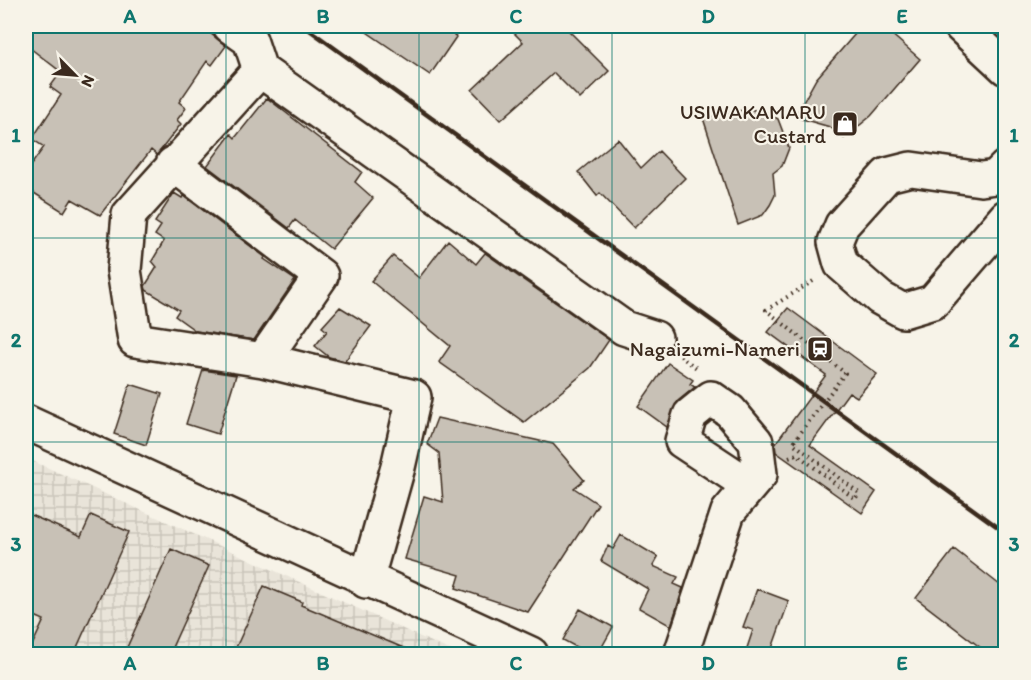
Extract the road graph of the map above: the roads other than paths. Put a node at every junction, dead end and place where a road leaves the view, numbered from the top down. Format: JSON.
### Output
{"nodes":[{"id":1,"x":230,"y":26,"type":"edge"},
{"id":2,"x":961,"y":26,"type":"edge"},
{"id":3,"x":1005,"y":68,"type":"edge"},
{"id":4,"x":260,"y":70,"type":"junction"},
{"id":5,"x":173,"y":164,"type":"junction"},
{"id":6,"x":1005,"y":167,"type":"edge"},
{"id":7,"x":1005,"y":217,"type":"edge"},
{"id":8,"x":655,"y":338,"type":"dead end"},
{"id":9,"x":263,"y":360,"type":"junction"},
{"id":10,"x":26,"y":422,"type":"edge"},
{"id":11,"x":750,"y":486,"type":"dead end"},
{"id":12,"x":366,"y":580,"type":"junction"},
{"id":13,"x":531,"y":654,"type":"edge"},
{"id":14,"x":681,"y":654,"type":"edge"}],
"edges":[{"from":1,"to":4,"type":"street"},
{"from":2,"to":3,"type":"street"},
{"from":4,"to":5,"type":"street"},
{"from":4,"to":8,"type":"street"},
{"from":5,"to":9,"type":"street"},
{"from":5,"to":9,"type":"street"},
{"from":6,"to":7,"type":"street"},
{"from":9,"to":12,"type":"street"},
{"from":10,"to":12,"type":"street"},
{"from":11,"to":14,"type":"street"},
{"from":12,"to":13,"type":"street"}]}
